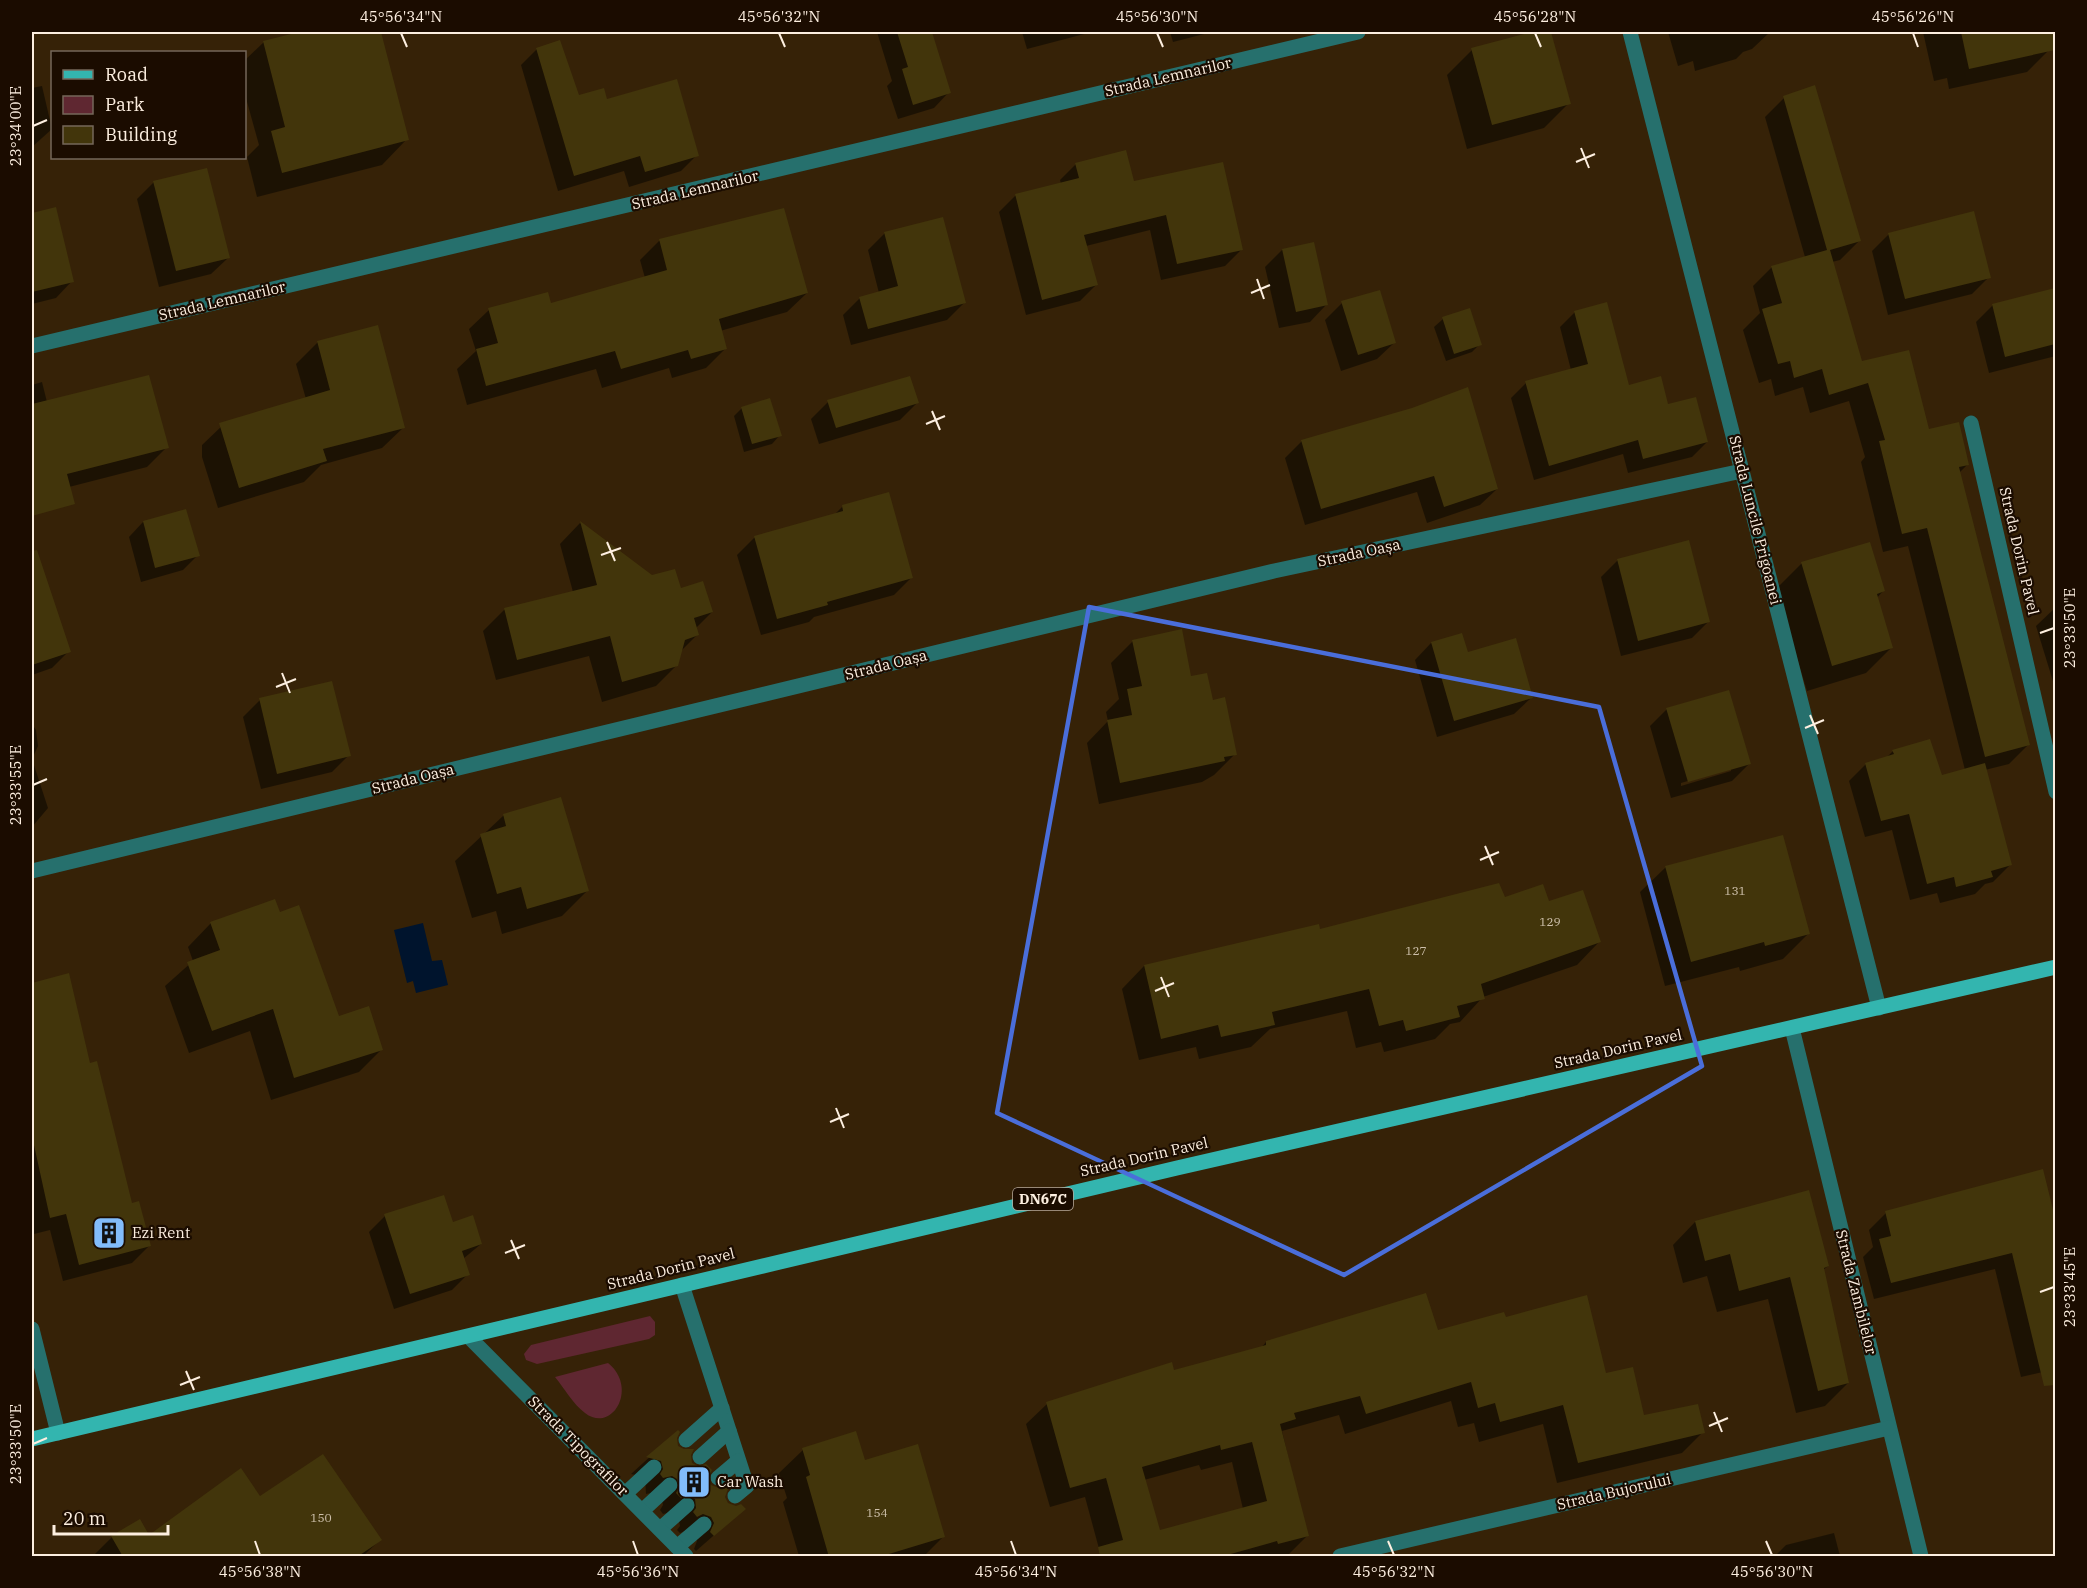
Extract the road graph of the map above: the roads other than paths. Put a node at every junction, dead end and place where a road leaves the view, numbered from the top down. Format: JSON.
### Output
{"nodes":[{"id":1,"x":1358,"y":32,"type":"edge"},
{"id":2,"x":1630,"y":32,"type":"edge"},
{"id":3,"x":32,"y":346,"type":"edge"},
{"id":4,"x":1971,"y":423,"type":"dead end"},
{"id":5,"x":1742,"y":471,"type":"junction"},
{"id":6,"x":2055,"y":792,"type":"edge"},
{"id":7,"x":32,"y":871,"type":"edge"},
{"id":8,"x":2055,"y":967,"type":"edge"},
{"id":9,"x":1879,"y":1008,"type":"junction"},
{"id":10,"x":1792,"y":1028,"type":"junction"},
{"id":11,"x":682,"y":1285,"type":"junction"},
{"id":12,"x":32,"y":1329,"type":"edge"},
{"id":13,"x":469,"y":1336,"type":"junction"},
{"id":14,"x":722,"y":1408,"type":"junction"},
{"id":15,"x":1889,"y":1428,"type":"junction"},
{"id":16,"x":729,"y":1431,"type":"junction"},
{"id":17,"x":58,"y":1433,"type":"junction"},
{"id":18,"x":32,"y":1439,"type":"edge"},
{"id":19,"x":686,"y":1440,"type":"dead end"},
{"id":20,"x":700,"y":1457,"type":"dead end"},
{"id":21,"x":738,"y":1461,"type":"junction"},
{"id":22,"x":654,"y":1467,"type":"dead end"},
{"id":23,"x":718,"y":1478,"type":"dead end"},
{"id":24,"x":670,"y":1485,"type":"dead end"},
{"id":25,"x":625,"y":1494,"type":"junction"},
{"id":26,"x":735,"y":1497,"type":"dead end"},
{"id":27,"x":687,"y":1505,"type":"dead end"},
{"id":28,"x":642,"y":1511,"type":"junction"},
{"id":29,"x":704,"y":1524,"type":"dead end"},
{"id":30,"x":660,"y":1529,"type":"junction"},
{"id":31,"x":682,"y":1552,"type":"edge"},
{"id":32,"x":1340,"y":1557,"type":"edge"},
{"id":33,"x":1921,"y":1557,"type":"edge"}],
"edges":[{"from":1,"to":3,"type":"street","name":"Strada Lemnarilor"},
{"from":2,"to":5,"type":"street","name":"Strada Luncile Prigoanei"},
{"from":4,"to":6,"type":"street","name":"Strada Dorin Pavel"},
{"from":5,"to":7,"type":"street","name":"Strada Oașa"},
{"from":5,"to":9,"type":"street","name":"Strada Luncile Prigoanei"},
{"from":8,"to":9,"type":"main road","name":"Strada Dorin Pavel","number":"DN67C"},
{"from":9,"to":10,"type":"main road","name":"Strada Dorin Pavel","number":"DN67C"},
{"from":10,"to":11,"type":"main road","name":"Strada Dorin Pavel","number":"DN67C"},
{"from":10,"to":15,"type":"street","name":"Strada Zambilelor"},
{"from":11,"to":13,"type":"main road","name":"Strada Dorin Pavel","number":"DN67C"},
{"from":11,"to":14,"type":"street"},
{"from":12,"to":17,"type":"street"},
{"from":13,"to":17,"type":"main road","name":"Strada Dorin Pavel","number":"DN67C"},
{"from":13,"to":25,"type":"street","name":"Strada Tipografilor"},
{"from":14,"to":16,"type":"street"},
{"from":14,"to":19,"type":"street"},
{"from":15,"to":32,"type":"street","name":"Strada Bujorului"},
{"from":15,"to":33,"type":"street","name":"Strada Zambilelor"},
{"from":16,"to":20,"type":"street"},
{"from":16,"to":21,"type":"street"},
{"from":17,"to":18,"type":"main road","name":"Strada Dorin Pavel","number":"DN67C"},
{"from":21,"to":23,"type":"street"},
{"from":21,"to":26,"type":"street"},
{"from":22,"to":25,"type":"street"},
{"from":24,"to":28,"type":"street"},
{"from":25,"to":28,"type":"street","name":"Strada Tipografilor"},
{"from":27,"to":30,"type":"street"},
{"from":28,"to":30,"type":"street","name":"Strada Tipografilor"},
{"from":29,"to":31,"type":"street"},
{"from":30,"to":31,"type":"street","name":"Strada Tipografilor"}]}
